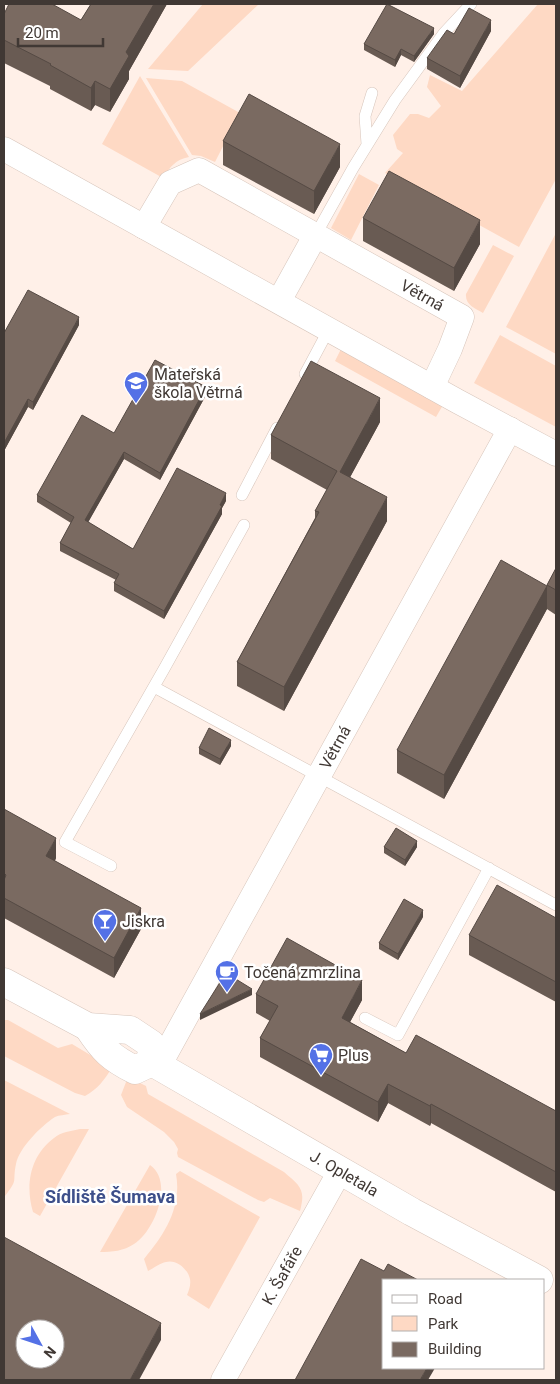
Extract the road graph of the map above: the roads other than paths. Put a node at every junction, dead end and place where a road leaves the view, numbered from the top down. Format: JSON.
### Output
{"nodes":[{"id":1,"x":471,"y":4,"type":"edge"},
{"id":2,"x":372,"y":93,"type":"dead end"},
{"id":3,"x":367,"y":144,"type":"junction"},
{"id":4,"x":4,"y":149,"type":"edge"},
{"id":5,"x":144,"y":227,"type":"junction"},
{"id":6,"x":315,"y":236,"type":"junction"},
{"id":7,"x":278,"y":301,"type":"junction"},
{"id":8,"x":330,"y":330,"type":"junction"},
{"id":9,"x":299,"y":387,"type":"edge"},
{"id":10,"x":432,"y":387,"type":"junction"},
{"id":11,"x":281,"y":420,"type":"edge"},
{"id":12,"x":510,"y":429,"type":"junction"},
{"id":13,"x":556,"y":454,"type":"edge"},
{"id":14,"x":242,"y":496,"type":"dead end"},
{"id":15,"x":244,"y":525,"type":"dead end"},
{"id":16,"x":154,"y":687,"type":"junction"},
{"id":17,"x":319,"y":776,"type":"junction"},
{"id":18,"x":111,"y":866,"type":"dead end"},
{"id":19,"x":489,"y":868,"type":"junction"},
{"id":20,"x":556,"y":905,"type":"edge"},
{"id":21,"x":4,"y":982,"type":"edge"},
{"id":22,"x":365,"y":1018,"type":"dead end"},
{"id":23,"x":156,"y":1064,"type":"junction"},
{"id":24,"x":340,"y":1171,"type":"junction"},
{"id":25,"x":537,"y":1279,"type":"edge"},
{"id":26,"x":545,"y":1284,"type":"edge"},
{"id":27,"x":556,"y":1290,"type":"edge"},
{"id":28,"x":223,"y":1380,"type":"edge"}],
"edges":[{"from":1,"to":3,"type":"lane"},
{"from":2,"to":3,"type":"lane"},
{"from":3,"to":6,"type":"lane"},
{"from":4,"to":5,"type":"street"},
{"from":5,"to":6,"type":"street","name":"Větrná"},
{"from":5,"to":7,"type":"street"},
{"from":6,"to":7,"type":"street"},
{"from":6,"to":10,"type":"street","name":"Větrná"},
{"from":7,"to":8,"type":"street"},
{"from":8,"to":9,"type":"lane"},
{"from":8,"to":10,"type":"street"},
{"from":10,"to":12,"type":"street"},
{"from":11,"to":14,"type":"lane"},
{"from":12,"to":13,"type":"street"},
{"from":12,"to":17,"type":"street","name":"Větrná"},
{"from":15,"to":16,"type":"lane"},
{"from":16,"to":17,"type":"lane"},
{"from":16,"to":18,"type":"lane"},
{"from":17,"to":19,"type":"lane"},
{"from":17,"to":23,"type":"street","name":"Větrná"},
{"from":19,"to":20,"type":"lane"},
{"from":19,"to":22,"type":"lane"},
{"from":21,"to":23,"type":"street"},
{"from":23,"to":24,"type":"street","name":"J. Opletala"},
{"from":24,"to":25,"type":"street","name":"J. Opletala"},
{"from":24,"to":28,"type":"street","name":"K. Šafáře"},
{"from":26,"to":27,"type":"street"}]}
